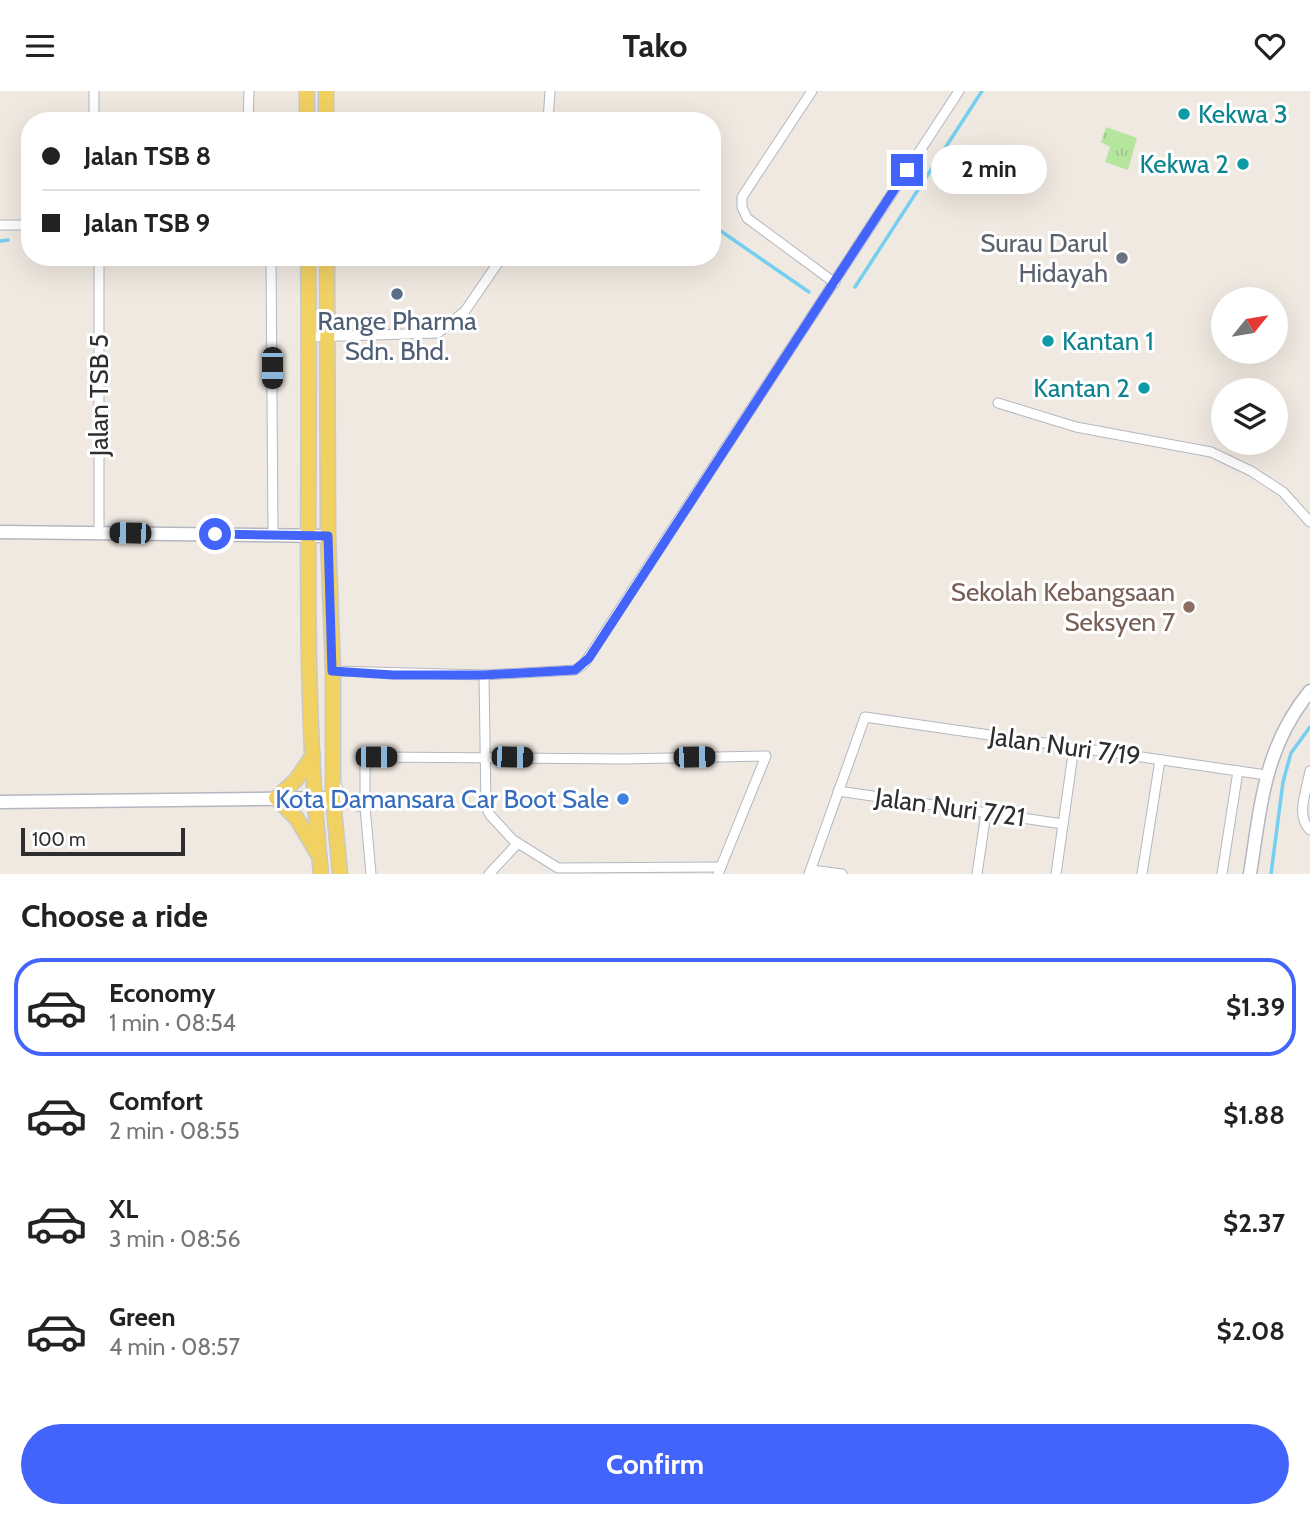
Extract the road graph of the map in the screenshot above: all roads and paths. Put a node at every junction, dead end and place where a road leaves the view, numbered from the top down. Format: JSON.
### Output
{"nodes":[{"id":1,"x":94,"y":91,"type":"edge"},
{"id":2,"x":249,"y":91,"type":"edge"},
{"id":3,"x":307,"y":91,"type":"edge"},
{"id":4,"x":326,"y":91,"type":"edge"},
{"id":5,"x":550,"y":91,"type":"edge"},
{"id":6,"x":811,"y":91,"type":"edge"},
{"id":7,"x":959,"y":91,"type":"edge"},
{"id":8,"x":94,"y":112,"type":"edge"},
{"id":9,"x":248,"y":112,"type":"edge"},
{"id":10,"x":307,"y":112,"type":"edge"},
{"id":11,"x":326,"y":112,"type":"edge"},
{"id":12,"x":549,"y":112,"type":"edge"},
{"id":13,"x":0,"y":225,"type":"edge"},
{"id":14,"x":21,"y":225,"type":"edge"},
{"id":15,"x":99,"y":266,"type":"edge"},
{"id":16,"x":271,"y":266,"type":"edge"},
{"id":17,"x":308,"y":266,"type":"edge"},
{"id":18,"x":327,"y":266,"type":"edge"},
{"id":19,"x":496,"y":266,"type":"edge"},
{"id":20,"x":835,"y":283,"type":"junction"},
{"id":21,"x":310,"y":337,"type":"junction"},
{"id":22,"x":327,"y":337,"type":"junction"},
{"id":23,"x":998,"y":403,"type":"dead end"},
{"id":24,"x":1310,"y":522,"type":"edge"},
{"id":25,"x":0,"y":532,"type":"edge"},
{"id":26,"x":99,"y":533,"type":"junction"},
{"id":27,"x":272,"y":535,"type":"junction"},
{"id":28,"x":307,"y":536,"type":"junction"},
{"id":29,"x":328,"y":536,"type":"junction"},
{"id":30,"x":332,"y":671,"type":"junction"},
{"id":31,"x":484,"y":675,"type":"junction"},
{"id":32,"x":1310,"y":691,"type":"edge"},
{"id":33,"x":1074,"y":747,"type":"junction"},
{"id":34,"x":313,"y":753,"type":"junction"},
{"id":35,"x":485,"y":757,"type":"junction"},
{"id":36,"x":1160,"y":760,"type":"junction"},
{"id":37,"x":1238,"y":771,"type":"junction"},
{"id":38,"x":1310,"y":771,"type":"edge"},
{"id":39,"x":332,"y":773,"type":"junction"},
{"id":40,"x":1266,"y":775,"type":"junction"},
{"id":41,"x":838,"y":791,"type":"junction"},
{"id":42,"x":315,"y":797,"type":"junction"},
{"id":43,"x":276,"y":798,"type":"junction"},
{"id":44,"x":333,"y":798,"type":"junction"},
{"id":45,"x":0,"y":802,"type":"edge"},
{"id":46,"x":365,"y":807,"type":"junction"},
{"id":47,"x":986,"y":813,"type":"junction"},
{"id":48,"x":1063,"y":824,"type":"junction"},
{"id":49,"x":1308,"y":828,"type":"edge"},
{"id":50,"x":518,"y":843,"type":"junction"},
{"id":51,"x":320,"y":857,"type":"junction"},
{"id":52,"x":720,"y":871,"type":"edge"},
{"id":53,"x":810,"y":872,"type":"edge"},
{"id":54,"x":321,"y":874,"type":"edge"},
{"id":55,"x":340,"y":874,"type":"edge"},
{"id":56,"x":372,"y":874,"type":"edge"},
{"id":57,"x":489,"y":874,"type":"edge"},
{"id":58,"x":842,"y":874,"type":"edge"},
{"id":59,"x":977,"y":874,"type":"edge"},
{"id":60,"x":1056,"y":874,"type":"edge"},
{"id":61,"x":1142,"y":874,"type":"edge"},
{"id":62,"x":1222,"y":874,"type":"edge"},
{"id":63,"x":1250,"y":874,"type":"edge"}],
"edges":[{"from":1,"to":8,"type":"street"},
{"from":2,"to":9,"type":"street"},
{"from":3,"to":10,"type":"main road"},
{"from":4,"to":11,"type":"main road"},
{"from":5,"to":12,"type":"street"},
{"from":6,"to":20,"type":"street"},
{"from":7,"to":20,"type":"street"},
{"from":13,"to":14,"type":"street"},
{"from":15,"to":26,"type":"street","name":"Jalan TSB 5"},
{"from":16,"to":27,"type":"street"},
{"from":17,"to":21,"type":"main road"},
{"from":18,"to":22,"type":"main road"},
{"from":19,"to":22,"type":"street"},
{"from":20,"to":31,"type":"street"},
{"from":21,"to":22,"type":"street"},
{"from":21,"to":28,"type":"main road"},
{"from":22,"to":29,"type":"main road"},
{"from":23,"to":24,"type":"street"},
{"from":25,"to":26,"type":"street"},
{"from":26,"to":27,"type":"street"},
{"from":27,"to":28,"type":"street"},
{"from":28,"to":29,"type":"street"},
{"from":28,"to":34,"type":"main road"},
{"from":29,"to":30,"type":"main road"},
{"from":30,"to":31,"type":"street"},
{"from":30,"to":39,"type":"main road"},
{"from":31,"to":35,"type":"street"},
{"from":32,"to":40,"type":"street"},
{"from":33,"to":36,"type":"street","name":"Jalan Nuri 7/19"},
{"from":33,"to":41,"type":"street","name":"Jalan Nuri 7/19"},
{"from":33,"to":48,"type":"street"},
{"from":34,"to":42,"type":"main road"},
{"from":34,"to":43,"type":"main road"},
{"from":35,"to":46,"type":"street"},
{"from":35,"to":50,"type":"street"},
{"from":35,"to":52,"type":"street"},
{"from":36,"to":37,"type":"street","name":"Jalan Nuri 7/19"},
{"from":36,"to":61,"type":"street"},
{"from":37,"to":40,"type":"street","name":"Jalan Nuri 7/19"},
{"from":37,"to":62,"type":"street"},
{"from":38,"to":49,"type":"street"},
{"from":39,"to":44,"type":"main road"},
{"from":39,"to":46,"type":"street"},
{"from":40,"to":63,"type":"street"},
{"from":41,"to":47,"type":"street","name":"Jalan Nuri 7/21"},
{"from":41,"to":53,"type":"street"},
{"from":42,"to":43,"type":"street"},
{"from":42,"to":44,"type":"street"},
{"from":42,"to":51,"type":"main road"},
{"from":43,"to":45,"type":"street"},
{"from":43,"to":51,"type":"main road"},
{"from":44,"to":55,"type":"main road"},
{"from":46,"to":56,"type":"street"},
{"from":47,"to":48,"type":"street","name":"Jalan Nuri 7/21"},
{"from":47,"to":59,"type":"street"},
{"from":48,"to":60,"type":"street"},
{"from":50,"to":52,"type":"street"},
{"from":50,"to":57,"type":"street"},
{"from":51,"to":54,"type":"main road"},
{"from":53,"to":58,"type":"street"}]}
